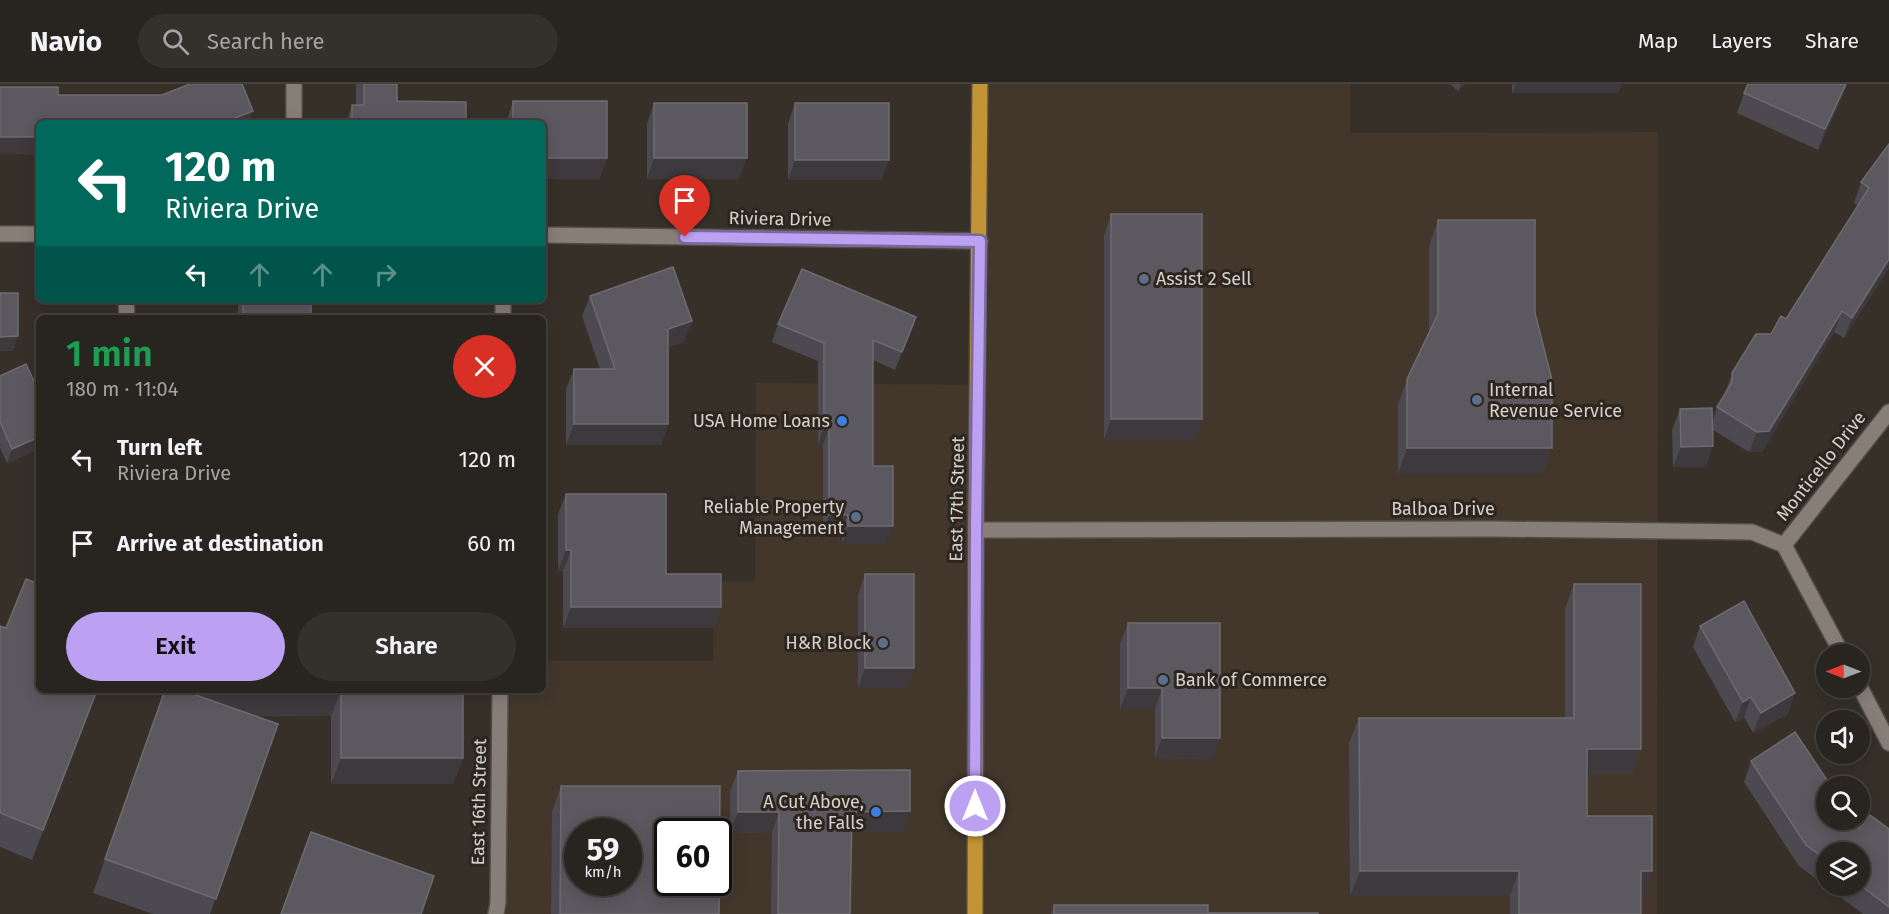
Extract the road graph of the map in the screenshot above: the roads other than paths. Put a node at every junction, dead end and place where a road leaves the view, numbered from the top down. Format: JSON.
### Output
{"nodes":[{"id":1,"x":294,"y":84,"type":"edge"},
{"id":2,"x":980,"y":84,"type":"edge"},
{"id":3,"x":294,"y":120,"type":"edge"},
{"id":4,"x":0,"y":234,"type":"edge"},
{"id":5,"x":36,"y":234,"type":"edge"},
{"id":6,"x":546,"y":235,"type":"edge"},
{"id":7,"x":980,"y":241,"type":"junction"},
{"id":8,"x":1889,"y":412,"type":"edge"},
{"id":9,"x":976,"y":530,"type":"junction"},
{"id":10,"x":1784,"y":545,"type":"junction"},
{"id":11,"x":1837,"y":644,"type":"edge"},
{"id":12,"x":500,"y":693,"type":"edge"},
{"id":13,"x":1866,"y":698,"type":"edge"},
{"id":14,"x":1889,"y":743,"type":"edge"},
{"id":15,"x":496,"y":914,"type":"edge"},
{"id":16,"x":975,"y":914,"type":"edge"}],
"edges":[{"from":1,"to":3,"type":"street"},
{"from":2,"to":7,"type":"main road","name":"East 17th Street"},
{"from":4,"to":5,"type":"street"},
{"from":6,"to":7,"type":"street","name":"Riviera Drive"},
{"from":7,"to":9,"type":"main road","name":"East 17th Street"},
{"from":8,"to":10,"type":"street","name":"Monticello Drive"},
{"from":9,"to":10,"type":"street","name":"Balboa Drive"},
{"from":9,"to":16,"type":"main road","name":"East 17th Street"},
{"from":10,"to":11,"type":"street"},
{"from":12,"to":15,"type":"street","name":"East 16th Street"},
{"from":13,"to":14,"type":"street"}]}
